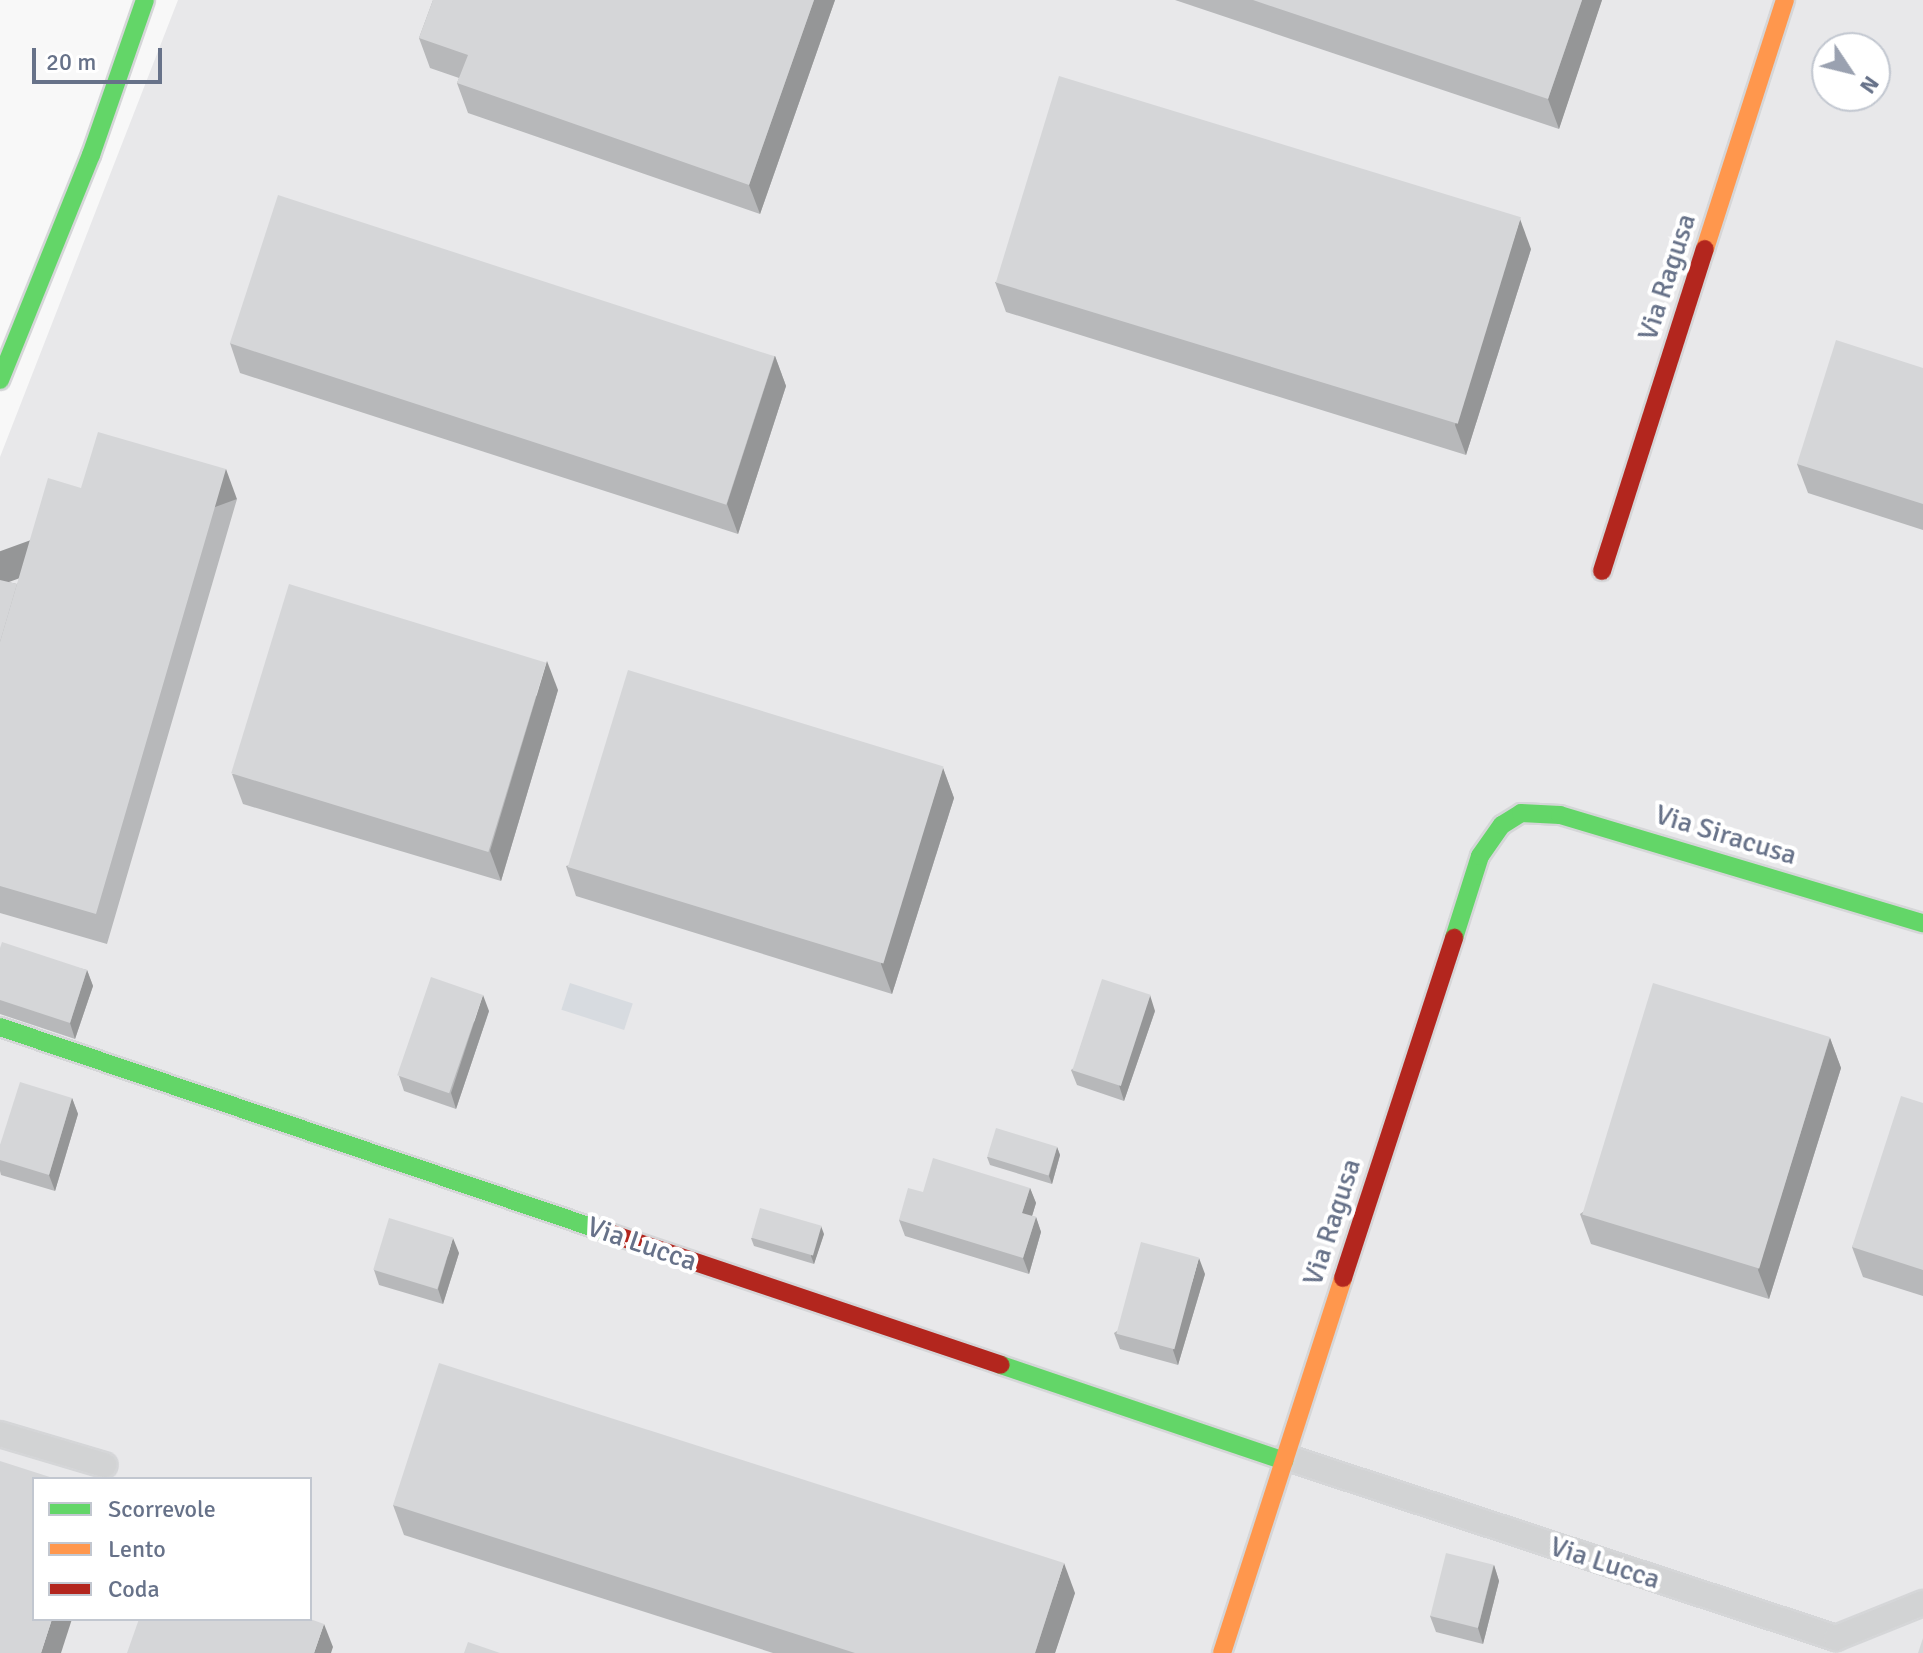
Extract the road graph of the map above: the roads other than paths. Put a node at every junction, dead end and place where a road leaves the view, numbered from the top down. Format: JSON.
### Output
{"nodes":[{"id":1,"x":145,"y":0,"type":"edge"},
{"id":2,"x":1785,"y":0,"type":"edge"},
{"id":3,"x":0,"y":380,"type":"edge"},
{"id":4,"x":1602,"y":571,"type":"dead end"},
{"id":5,"x":1512,"y":817,"type":"joint"},
{"id":6,"x":1923,"y":923,"type":"edge"},
{"id":7,"x":0,"y":1027,"type":"edge"},
{"id":8,"x":0,"y":1434,"type":"edge"},
{"id":9,"x":1285,"y":1459,"type":"junction"},
{"id":10,"x":104,"y":1465,"type":"dead end"},
{"id":11,"x":1923,"y":1603,"type":"edge"},
{"id":12,"x":1222,"y":1653,"type":"edge"}],
"edges":[{"from":1,"to":3,"type":"street"},
{"from":2,"to":4,"type":"street","name":"Via Ragusa"},
{"from":5,"to":6,"type":"street","name":"Via Siracusa"},
{"from":5,"to":9,"type":"street","name":"Via Ragusa"},
{"from":7,"to":9,"type":"street","name":"Via Lucca"},
{"from":8,"to":10,"type":"lane"},
{"from":9,"to":11,"type":"lane","name":"Via Lucca"},
{"from":9,"to":12,"type":"street","name":"Via Ragusa"}]}
